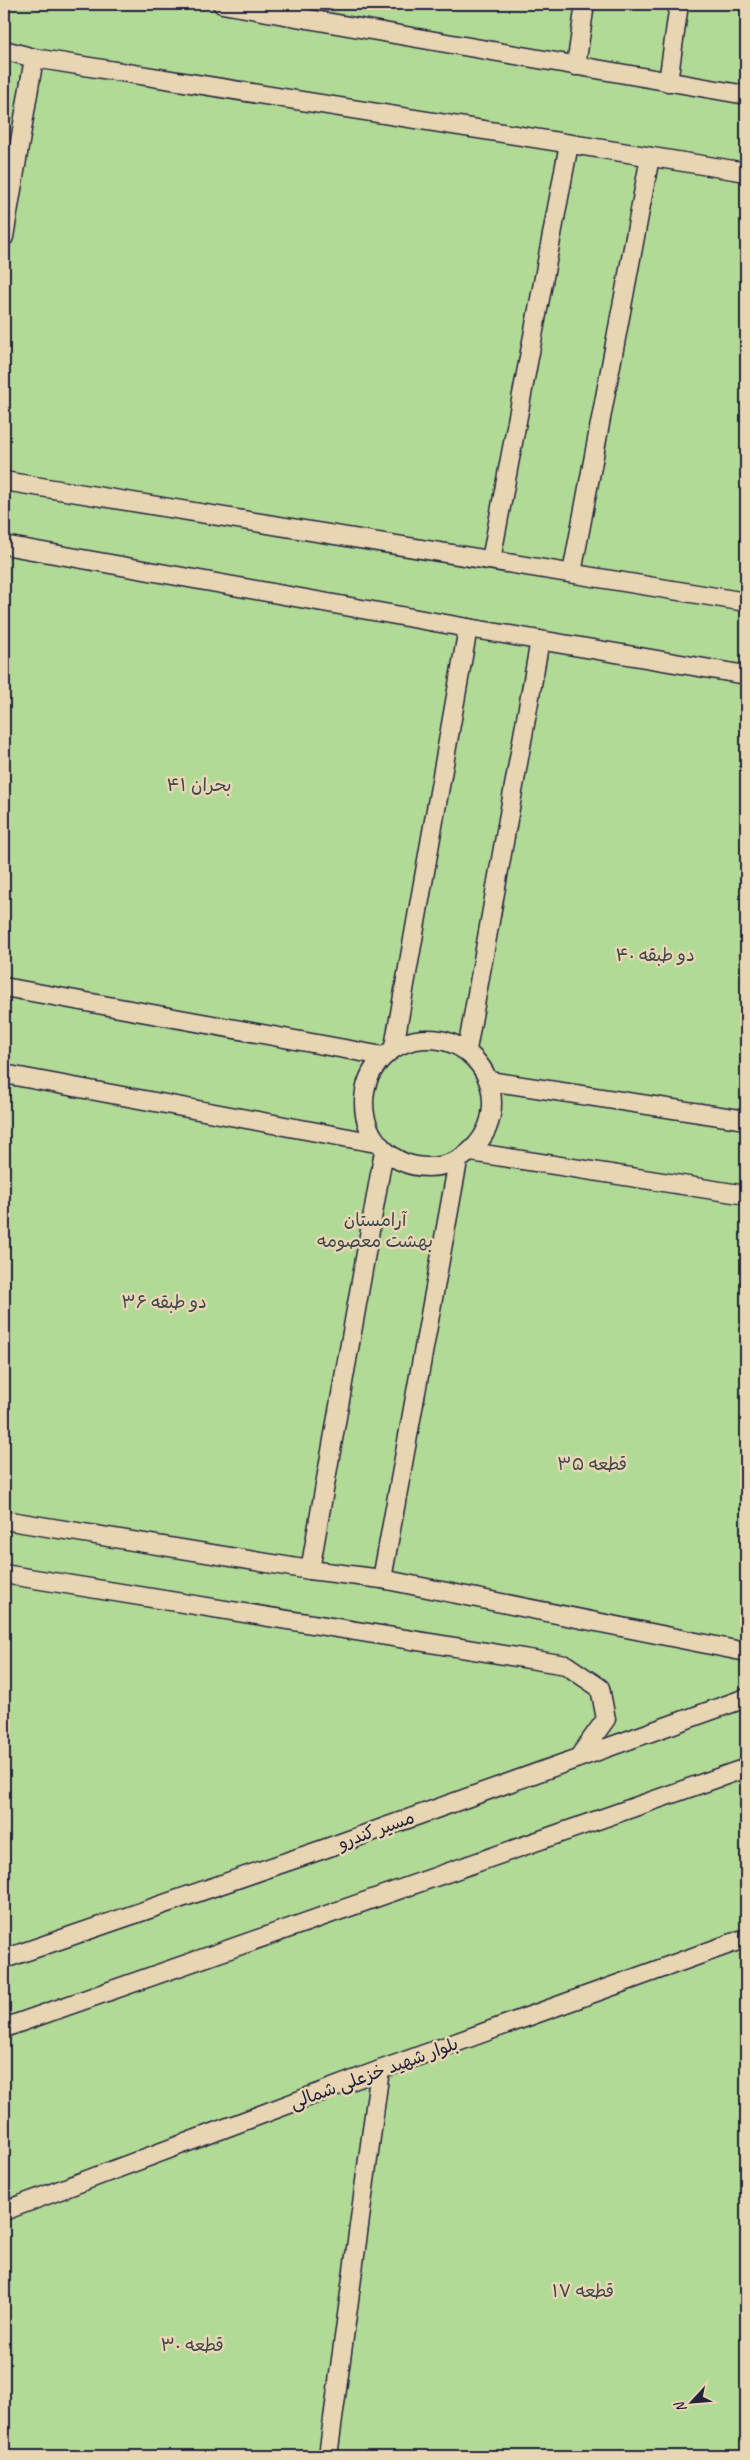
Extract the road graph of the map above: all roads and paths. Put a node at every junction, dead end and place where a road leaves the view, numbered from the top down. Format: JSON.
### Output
{"nodes":[{"id":1,"x":222,"y":4,"type":"edge"},
{"id":2,"x":585,"y":4,"type":"edge"},
{"id":3,"x":679,"y":4,"type":"edge"},
{"id":4,"x":4,"y":50,"type":"edge"},
{"id":5,"x":34,"y":58,"type":"junction"},
{"id":6,"x":576,"y":66,"type":"junction"},
{"id":7,"x":668,"y":82,"type":"junction"},
{"id":8,"x":746,"y":96,"type":"edge"},
{"id":9,"x":569,"y":144,"type":"junction"},
{"id":10,"x":650,"y":157,"type":"junction"},
{"id":11,"x":746,"y":172,"type":"edge"},
{"id":12,"x":4,"y":238,"type":"edge"},
{"id":13,"x":4,"y":481,"type":"edge"},
{"id":14,"x":4,"y":545,"type":"edge"},
{"id":15,"x":491,"y":560,"type":"junction"},
{"id":16,"x":572,"y":573,"type":"junction"},
{"id":17,"x":746,"y":602,"type":"edge"},
{"id":18,"x":468,"y":628,"type":"junction"},
{"id":19,"x":540,"y":640,"type":"junction"},
{"id":20,"x":746,"y":675,"type":"edge"},
{"id":21,"x":4,"y":987,"type":"edge"},
{"id":22,"x":467,"y":1050,"type":"junction"},
{"id":23,"x":388,"y":1051,"type":"junction"},
{"id":24,"x":4,"y":1074,"type":"edge"},
{"id":25,"x":489,"y":1081,"type":"junction"},
{"id":26,"x":746,"y":1120,"type":"edge"},
{"id":27,"x":380,"y":1147,"type":"junction"},
{"id":28,"x":465,"y":1156,"type":"junction"},
{"id":29,"x":746,"y":1195,"type":"edge"},
{"id":30,"x":4,"y":1520,"type":"edge"},
{"id":31,"x":310,"y":1570,"type":"junction"},
{"id":32,"x":4,"y":1574,"type":"edge"},
{"id":33,"x":382,"y":1579,"type":"junction"},
{"id":34,"x":746,"y":1652,"type":"edge"},
{"id":35,"x":746,"y":1698,"type":"edge"},
{"id":36,"x":578,"y":1758,"type":"junction"},
{"id":37,"x":746,"y":1768,"type":"edge"},
{"id":38,"x":746,"y":1938,"type":"edge"},
{"id":39,"x":4,"y":1959,"type":"edge"},
{"id":40,"x":4,"y":2028,"type":"edge"},
{"id":41,"x":380,"y":2070,"type":"junction"},
{"id":42,"x":4,"y":2211,"type":"edge"},
{"id":43,"x":328,"y":2456,"type":"edge"}],
"edges":[{"from":1,"to":6,"type":"lane"},
{"from":2,"to":6,"type":"lane"},
{"from":3,"to":7,"type":"lane"},
{"from":4,"to":5,"type":"lane"},
{"from":5,"to":9,"type":"lane"},
{"from":5,"to":12,"type":"lane"},
{"from":6,"to":7,"type":"lane"},
{"from":7,"to":8,"type":"lane"},
{"from":9,"to":10,"type":"lane"},
{"from":9,"to":15,"type":"lane"},
{"from":10,"to":11,"type":"lane"},
{"from":10,"to":16,"type":"lane"},
{"from":13,"to":15,"type":"lane"},
{"from":14,"to":18,"type":"lane"},
{"from":15,"to":16,"type":"lane"},
{"from":16,"to":17,"type":"lane"},
{"from":18,"to":19,"type":"lane"},
{"from":18,"to":23,"type":"lane"},
{"from":19,"to":20,"type":"lane"},
{"from":19,"to":22,"type":"lane"},
{"from":21,"to":23,"type":"lane"},
{"from":22,"to":23,"type":"lane"},
{"from":22,"to":25,"type":"lane"},
{"from":23,"to":27,"type":"lane"},
{"from":24,"to":27,"type":"lane"},
{"from":25,"to":26,"type":"lane"},
{"from":25,"to":28,"type":"lane"},
{"from":27,"to":28,"type":"lane"},
{"from":27,"to":31,"type":"lane"},
{"from":28,"to":29,"type":"lane"},
{"from":28,"to":33,"type":"lane"},
{"from":30,"to":31,"type":"lane"},
{"from":31,"to":33,"type":"lane"},
{"from":32,"to":36,"type":"lane"},
{"from":33,"to":34,"type":"lane"},
{"from":35,"to":36,"type":"lane","name":"مسیر کندرو"},
{"from":36,"to":39,"type":"lane","name":"مسیر کندرو"},
{"from":37,"to":40,"type":"lane"},
{"from":38,"to":41,"type":"lane","name":"بلوار شهید خزعلی شمالی"},
{"from":41,"to":42,"type":"lane","name":"بلوار شهید خزعلی شمالی"},
{"from":41,"to":43,"type":"lane"}]}
